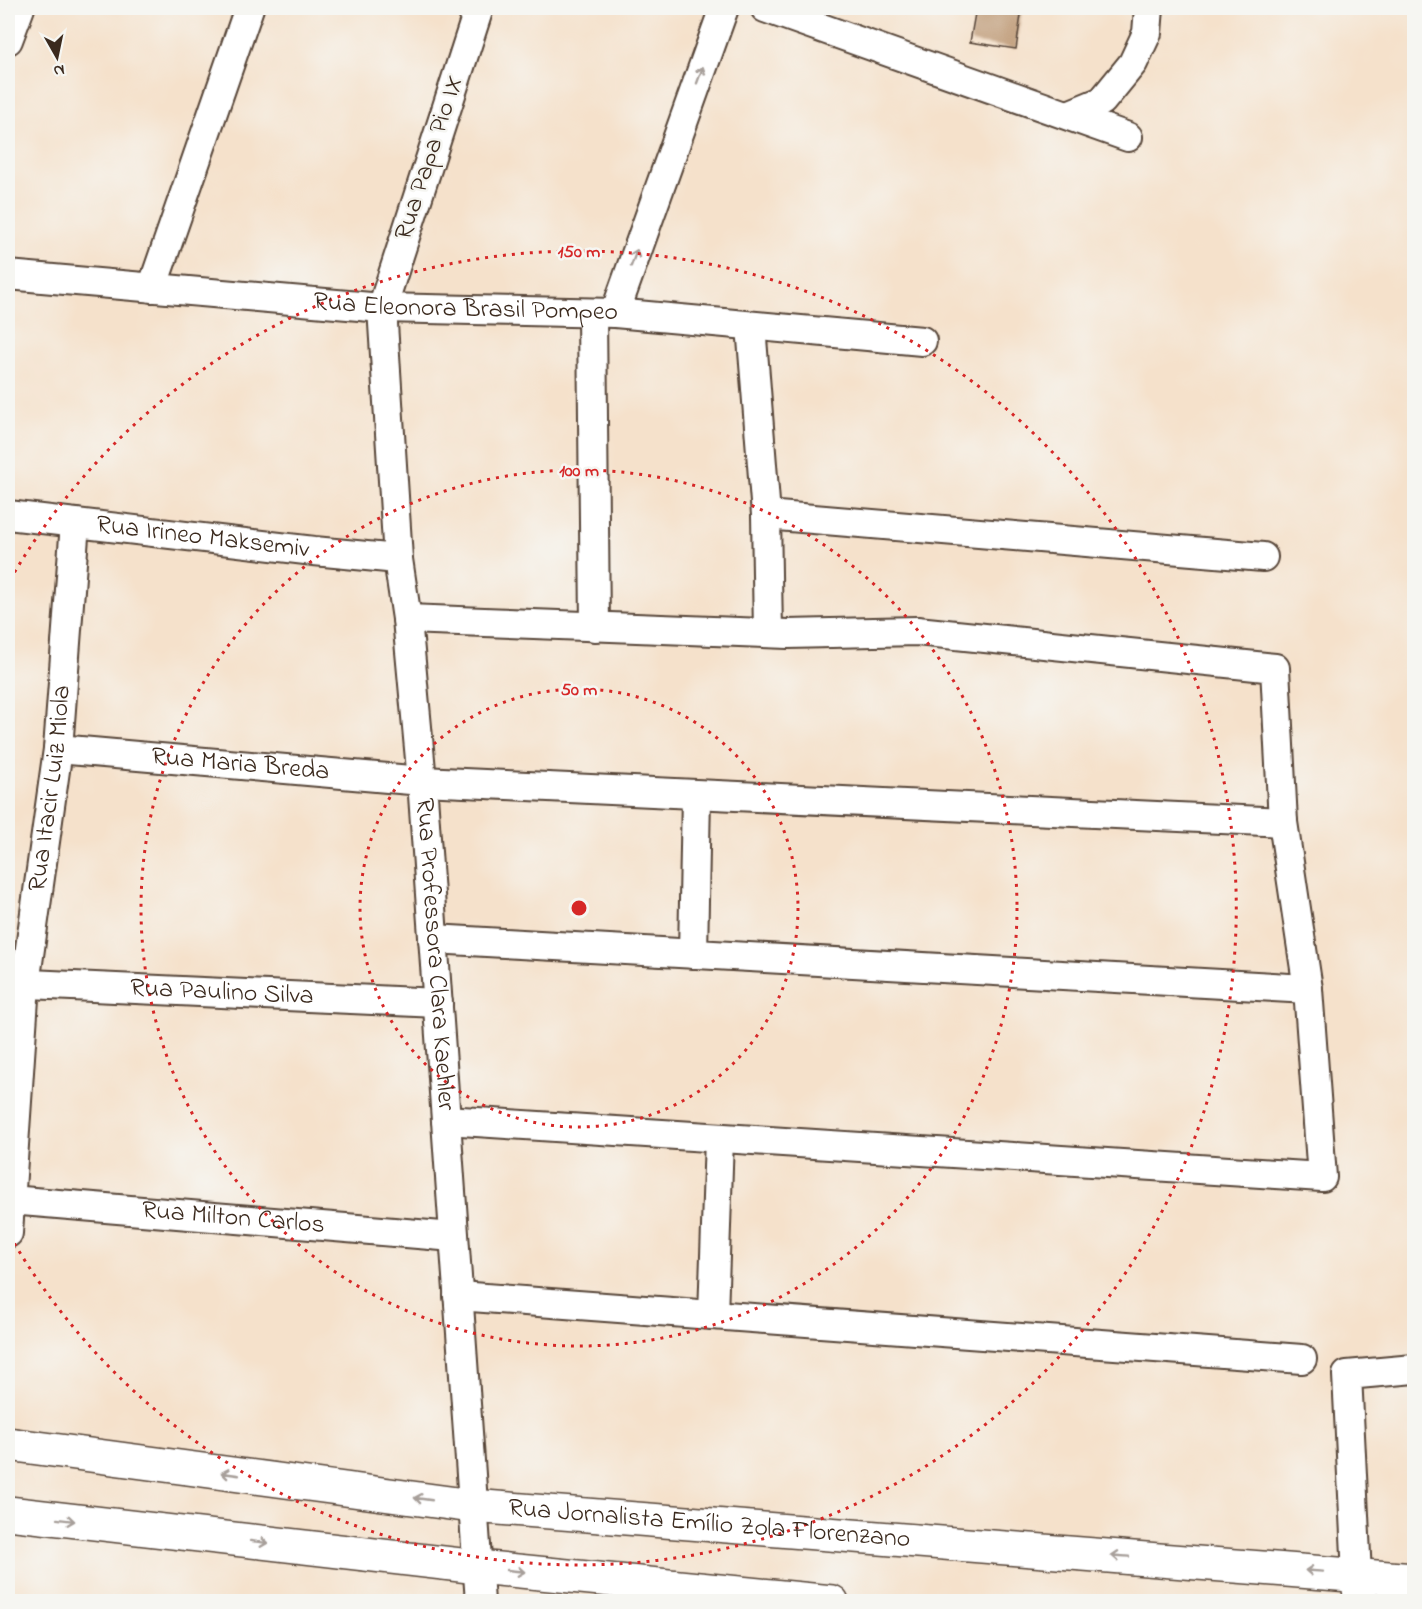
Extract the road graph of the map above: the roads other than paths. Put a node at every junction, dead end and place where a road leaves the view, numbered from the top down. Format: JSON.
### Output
{"nodes":[{"id":1,"x":20,"y":8,"type":"edge"},
{"id":2,"x":249,"y":8,"type":"edge"},
{"id":3,"x":478,"y":8,"type":"edge"},
{"id":4,"x":724,"y":8,"type":"edge"},
{"id":5,"x":765,"y":8,"type":"edge"},
{"id":6,"x":1149,"y":8,"type":"edge"},
{"id":7,"x":8,"y":40,"type":"edge"},
{"id":8,"x":1068,"y":115,"type":"junction"},
{"id":9,"x":1128,"y":137,"type":"dead end"},
{"id":10,"x":8,"y":275,"type":"edge"},
{"id":11,"x":152,"y":288,"type":"junction"},
{"id":12,"x":382,"y":308,"type":"junction"},
{"id":13,"x":603,"y":313,"type":"junction"},
{"id":14,"x":751,"y":326,"type":"junction"},
{"id":15,"x":922,"y":341,"type":"dead end"},
{"id":16,"x":8,"y":515,"type":"edge"},
{"id":17,"x":766,"y":515,"type":"junction"},
{"id":18,"x":75,"y":523,"type":"junction"},
{"id":19,"x":1263,"y":557,"type":"dead end"},
{"id":20,"x":398,"y":559,"type":"junction"},
{"id":21,"x":407,"y":619,"type":"junction"},
{"id":22,"x":595,"y":627,"type":"junction"},
{"id":23,"x":768,"y":633,"type":"junction"},
{"id":24,"x":58,"y":749,"type":"junction"},
{"id":25,"x":422,"y":781,"type":"junction"},
{"id":26,"x":696,"y":795,"type":"junction"},
{"id":27,"x":1283,"y":822,"type":"junction"},
{"id":28,"x":434,"y":939,"type":"junction"},
{"id":29,"x":693,"y":954,"type":"junction"},
{"id":30,"x":16,"y":983,"type":"edge"},
{"id":31,"x":1308,"y":988,"type":"junction"},
{"id":32,"x":438,"y":1003,"type":"junction"},
{"id":33,"x":446,"y":1120,"type":"junction"},
{"id":34,"x":719,"y":1138,"type":"junction"},
{"id":35,"x":10,"y":1200,"type":"junction"},
{"id":36,"x":8,"y":1233,"type":"edge"},
{"id":37,"x":454,"y":1237,"type":"junction"},
{"id":38,"x":458,"y":1296,"type":"junction"},
{"id":39,"x":713,"y":1315,"type":"junction"},
{"id":40,"x":1302,"y":1359,"type":"dead end"},
{"id":41,"x":1414,"y":1369,"type":"edge"},
{"id":42,"x":8,"y":1444,"type":"edge"},
{"id":43,"x":472,"y":1506,"type":"junction"},
{"id":44,"x":8,"y":1513,"type":"edge"},
{"id":45,"x":478,"y":1567,"type":"junction"},
{"id":46,"x":1414,"y":1580,"type":"edge"},
{"id":47,"x":1359,"y":1588,"type":"edge"},
{"id":48,"x":480,"y":1602,"type":"edge"},
{"id":49,"x":832,"y":1602,"type":"edge"}],
"edges":[{"from":1,"to":7,"type":"street"},
{"from":2,"to":11,"type":"street"},
{"from":3,"to":12,"type":"street","name":"Rua Papa Pio IX"},
{"from":13,"to":4,"type":"street","one_way":true},
{"from":5,"to":8,"type":"street"},
{"from":6,"to":8,"type":"street"},
{"from":8,"to":9,"type":"street"},
{"from":10,"to":11,"type":"street","name":"Rua Eleonora Brasil Pompeo"},
{"from":11,"to":12,"type":"street","name":"Rua Eleonora Brasil Pompeo"},
{"from":12,"to":13,"type":"street","name":"Rua Eleonora Brasil Pompeo"},
{"from":12,"to":20,"type":"street","name":"Rua Professora Clara Kaehler"},
{"from":13,"to":14,"type":"street","name":"Rua Eleonora Brasil Pompeo"},
{"from":13,"to":22,"type":"street"},
{"from":14,"to":15,"type":"street","name":"Rua Eleonora Brasil Pompeo"},
{"from":14,"to":17,"type":"street"},
{"from":16,"to":18,"type":"street","name":"Rua Irineo Maksemiv"},
{"from":17,"to":19,"type":"street"},
{"from":17,"to":23,"type":"street"},
{"from":18,"to":20,"type":"street","name":"Rua Irineo Maksemiv"},
{"from":18,"to":24,"type":"street","name":"Rua Itacir Luiz Miola"},
{"from":20,"to":21,"type":"street","name":"Rua Professora Clara Kaehler"},
{"from":21,"to":22,"type":"street"},
{"from":21,"to":25,"type":"street","name":"Rua Professora Clara Kaehler"},
{"from":22,"to":23,"type":"street"},
{"from":23,"to":27,"type":"street"},
{"from":24,"to":25,"type":"street","name":"Rua Maria Breda"},
{"from":24,"to":30,"type":"street","name":"Rua Itacir Luiz Miola"},
{"from":25,"to":26,"type":"street","name":"Rua Maria Breda"},
{"from":25,"to":28,"type":"street","name":"Rua Professora Clara Kaehler"},
{"from":26,"to":27,"type":"street","name":"Rua Maria Breda"},
{"from":26,"to":29,"type":"street"},
{"from":27,"to":31,"type":"street"},
{"from":28,"to":29,"type":"street"},
{"from":28,"to":32,"type":"street","name":"Rua Professora Clara Kaehler"},
{"from":29,"to":31,"type":"street"},
{"from":30,"to":32,"type":"street","name":"Rua Paulino Silva"},
{"from":30,"to":35,"type":"street","name":"Rua Itacir Luiz Miola"},
{"from":31,"to":34,"type":"street"},
{"from":32,"to":33,"type":"street","name":"Rua Professora Clara Kaehler"},
{"from":33,"to":34,"type":"street"},
{"from":33,"to":37,"type":"street","name":"Rua Professora Clara Kaehler"},
{"from":34,"to":39,"type":"street"},
{"from":35,"to":36,"type":"street","name":"Rua Itacir Luiz Miola"},
{"from":35,"to":37,"type":"street","name":"Rua Milton Carlos"},
{"from":37,"to":38,"type":"street","name":"Rua Professora Clara Kaehler"},
{"from":38,"to":39,"type":"street"},
{"from":38,"to":43,"type":"street","name":"Rua Professora Clara Kaehler"},
{"from":39,"to":40,"type":"street"},
{"from":41,"to":47,"type":"street"},
{"from":43,"to":42,"type":"street","name":"Rua Jornalista Emílio Zola Florenzano","one_way":true},
{"from":43,"to":45,"type":"street","name":"Rua Professora Clara Kaehler"},
{"from":47,"to":43,"type":"street","name":"Rua Jornalista Emílio Zola Florenzano","one_way":true},
{"from":44,"to":45,"type":"street","one_way":true},
{"from":45,"to":48,"type":"street","name":"Rua Professora Clara Kaehler"},
{"from":45,"to":49,"type":"street","one_way":true},
{"from":46,"to":47,"type":"street","name":"Rua Jornalista Emílio Zola Florenzano"}]}
